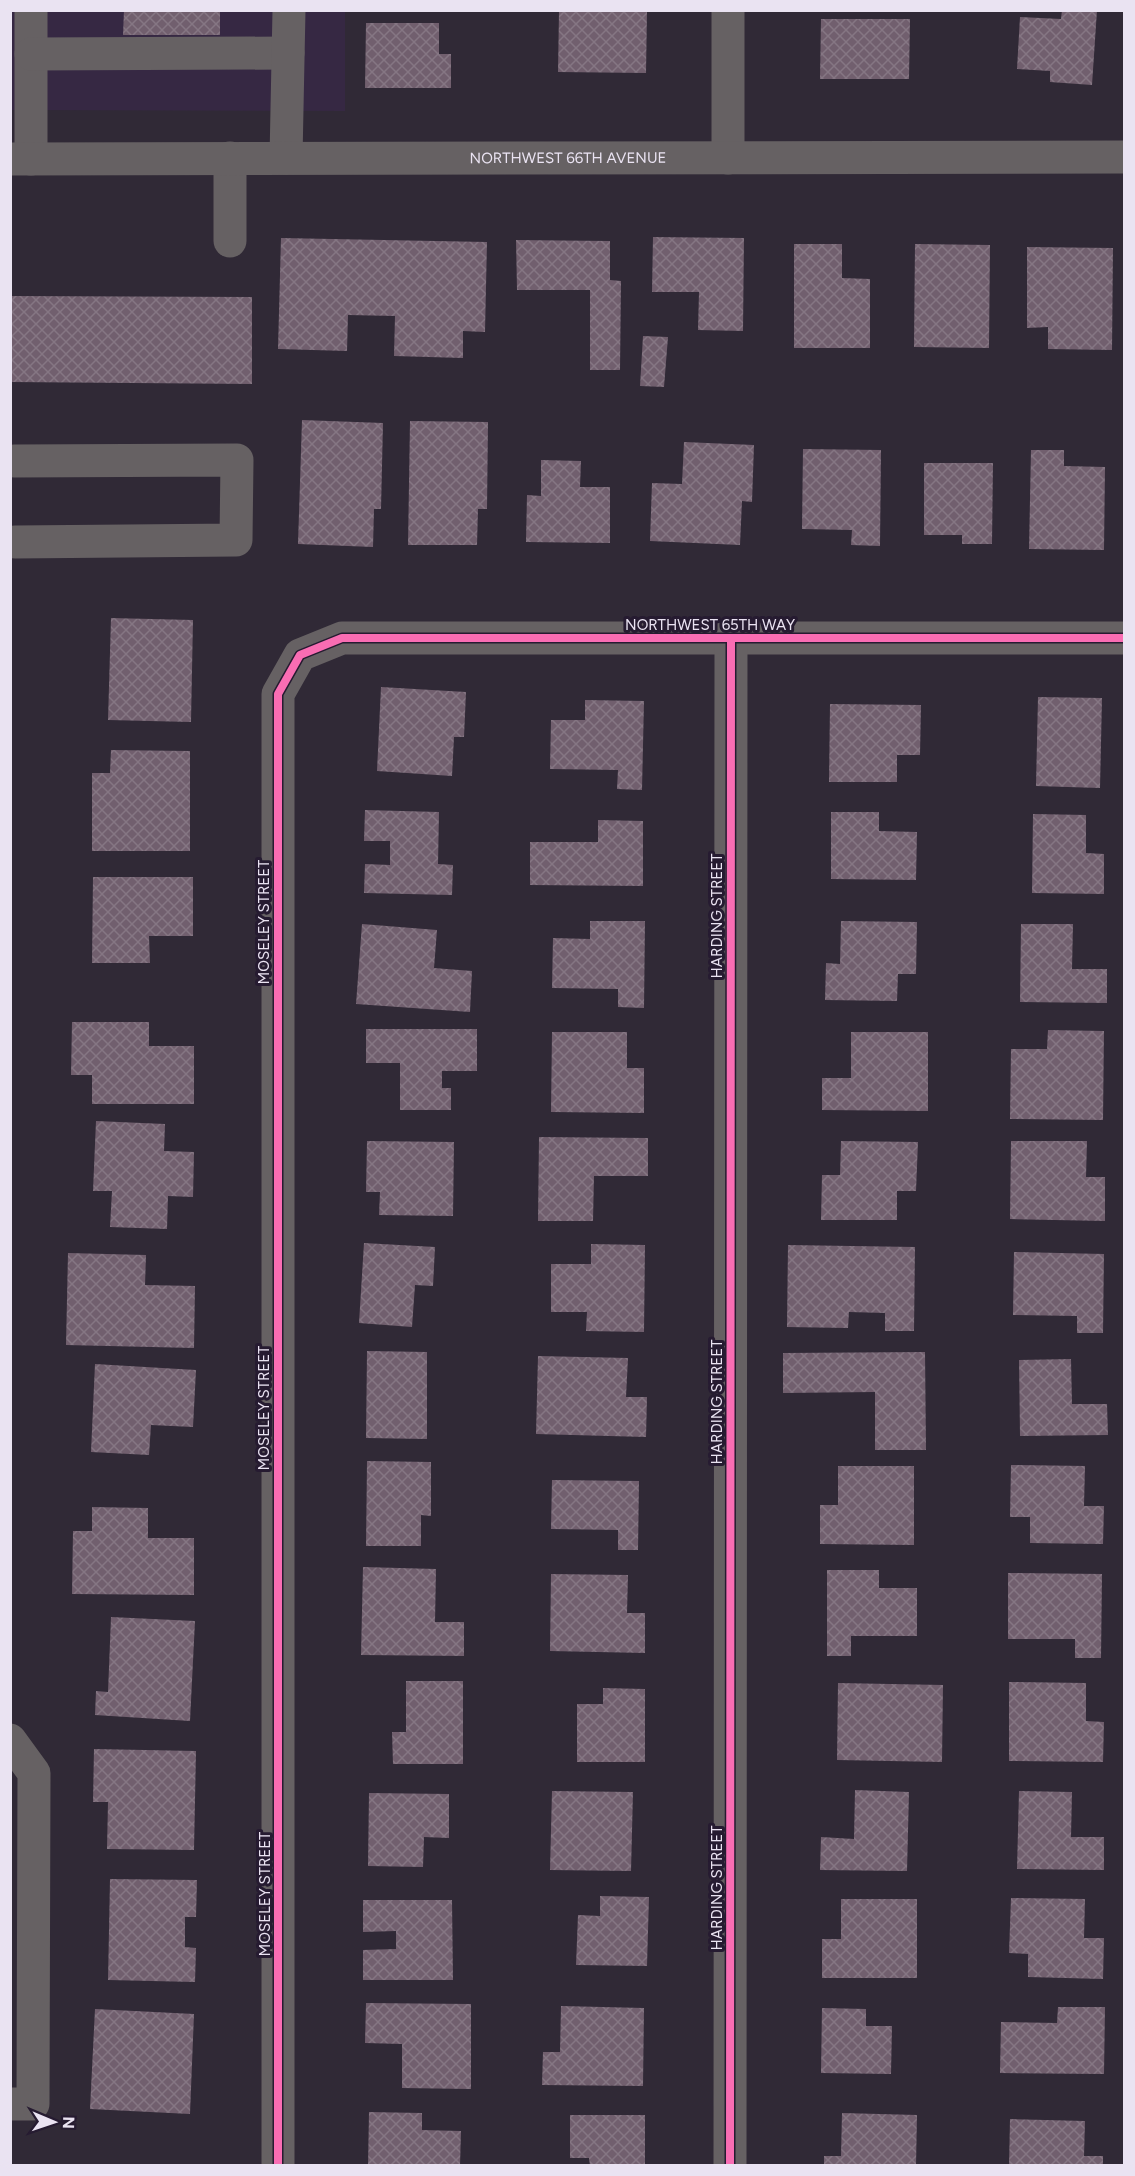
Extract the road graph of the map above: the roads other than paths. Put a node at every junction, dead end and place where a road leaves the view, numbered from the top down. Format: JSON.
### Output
{"nodes":[{"id":1,"x":31,"y":10,"type":"edge"},
{"id":2,"x":289,"y":10,"type":"edge"},
{"id":3,"x":728,"y":10,"type":"edge"},
{"id":4,"x":288,"y":53,"type":"junction"},
{"id":5,"x":31,"y":54,"type":"junction"},
{"id":6,"x":230,"y":158,"type":"junction"},
{"id":7,"x":286,"y":158,"type":"junction"},
{"id":8,"x":728,"y":158,"type":"junction"},
{"id":9,"x":1125,"y":158,"type":"edge"},
{"id":10,"x":21,"y":159,"type":"edge"},
{"id":11,"x":230,"y":241,"type":"dead end"},
{"id":12,"x":14,"y":461,"type":"dead end"},
{"id":13,"x":15,"y":542,"type":"dead end"},
{"id":14,"x":1125,"y":638,"type":"edge"},
{"id":15,"x":731,"y":639,"type":"junction"},
{"id":16,"x":300,"y":655,"type":"joint"},
{"id":17,"x":10,"y":1740,"type":"edge"},
{"id":18,"x":10,"y":2104,"type":"edge"},
{"id":19,"x":278,"y":2166,"type":"edge"},
{"id":20,"x":730,"y":2166,"type":"edge"}],
"edges":[{"from":1,"to":5,"type":"street"},
{"from":2,"to":4,"type":"street"},
{"from":3,"to":8,"type":"street"},
{"from":4,"to":5,"type":"street"},
{"from":4,"to":7,"type":"street"},
{"from":5,"to":10,"type":"street"},
{"from":6,"to":7,"type":"street","name":"NORTHWEST 66TH AVENUE"},
{"from":6,"to":10,"type":"street","name":"NORTHWEST 66TH AVENUE"},
{"from":6,"to":11,"type":"street"},
{"from":7,"to":8,"type":"street","name":"NORTHWEST 66TH AVENUE"},
{"from":8,"to":9,"type":"street","name":"NORTHWEST 66TH AVENUE"},
{"from":12,"to":13,"type":"street"},
{"from":14,"to":15,"type":"street","name":"NORTHWEST 65TH WAY"},
{"from":15,"to":16,"type":"street","name":"NORTHWEST 65TH WAY"},
{"from":15,"to":20,"type":"street","name":"HARDING STREET"},
{"from":16,"to":19,"type":"street","name":"MOSELEY STREET"},
{"from":17,"to":18,"type":"street"}]}
